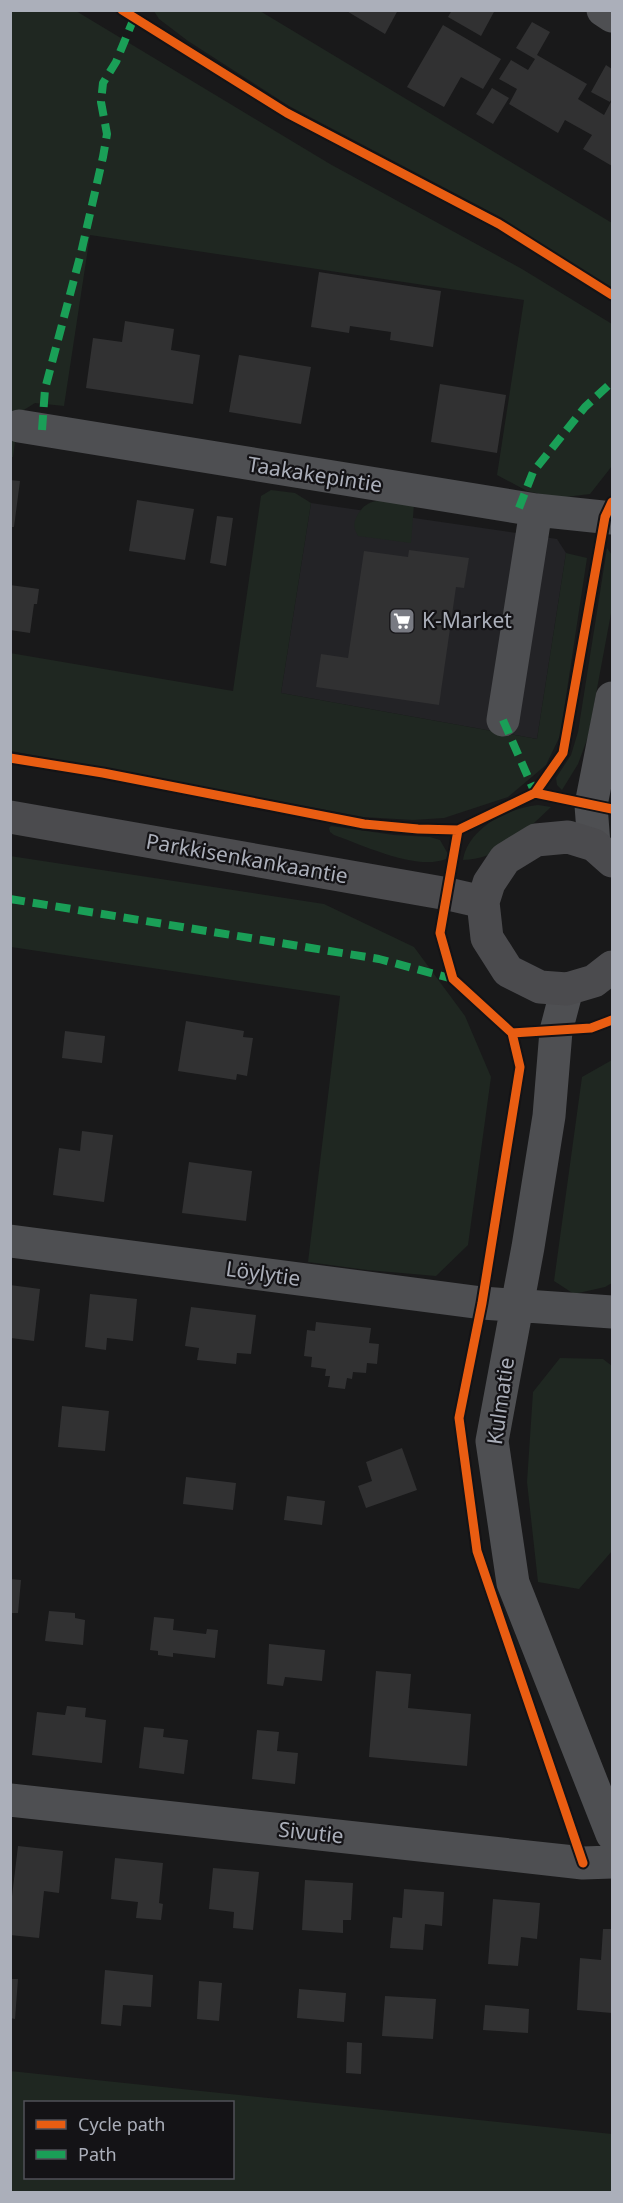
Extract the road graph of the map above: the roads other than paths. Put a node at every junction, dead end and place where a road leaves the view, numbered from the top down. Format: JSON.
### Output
{"nodes":[{"id":1,"x":603,"y":10,"type":"edge"},
{"id":2,"x":612,"y":16,"type":"edge"},
{"id":3,"x":19,"y":426,"type":"dead end"},
{"id":4,"x":536,"y":510,"type":"junction"},
{"id":5,"x":612,"y":518,"type":"edge"},
{"id":6,"x":612,"y":698,"type":"edge"},
{"id":7,"x":503,"y":720,"type":"dead end"},
{"id":8,"x":10,"y":817,"type":"edge"},
{"id":9,"x":603,"y":853,"type":"edge"},
{"id":10,"x":483,"y":902,"type":"junction"},
{"id":11,"x":612,"y":967,"type":"edge"},
{"id":12,"x":567,"y":989,"type":"junction"},
{"id":13,"x":10,"y":1241,"type":"edge"},
{"id":14,"x":517,"y":1306,"type":"junction"},
{"id":15,"x":612,"y":1312,"type":"edge"},
{"id":16,"x":10,"y":1800,"type":"edge"},
{"id":17,"x":612,"y":1834,"type":"edge"},
{"id":18,"x":612,"y":1862,"type":"edge"}],
"edges":[{"from":1,"to":2,"type":"street"},
{"from":3,"to":4,"type":"street","name":"Taakakepintie"},
{"from":4,"to":5,"type":"street","name":"Taakakepintie"},
{"from":4,"to":7,"type":"street"},
{"from":6,"to":9,"type":"street"},
{"from":8,"to":10,"type":"main road","name":"Parkkisenkankaantie"},
{"from":9,"to":10,"type":"main road"},
{"from":10,"to":12,"type":"main road"},
{"from":11,"to":12,"type":"main road"},
{"from":12,"to":14,"type":"street","name":"Kulmatie"},
{"from":13,"to":14,"type":"street","name":"Löylytie"},
{"from":14,"to":15,"type":"street","name":"Löylytie"},
{"from":14,"to":17,"type":"street","name":"Kulmatie"},
{"from":16,"to":18,"type":"street","name":"Sivutie"}]}
